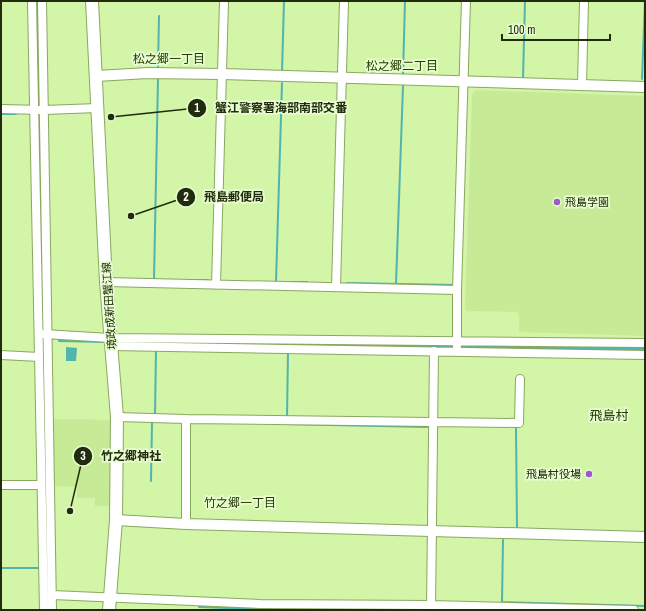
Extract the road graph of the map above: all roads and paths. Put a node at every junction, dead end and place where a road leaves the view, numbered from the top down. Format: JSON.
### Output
{"nodes":[{"id":1,"x":32,"y":1,"type":"edge"},
{"id":2,"x":42,"y":1,"type":"edge"},
{"id":3,"x":92,"y":1,"type":"edge"},
{"id":4,"x":224,"y":1,"type":"edge"},
{"id":5,"x":344,"y":1,"type":"edge"},
{"id":6,"x":466,"y":1,"type":"edge"},
{"id":7,"x":584,"y":1,"type":"edge"},
{"id":8,"x":222,"y":74,"type":"junction"},
{"id":9,"x":96,"y":76,"type":"junction"},
{"id":10,"x":342,"y":78,"type":"junction"},
{"id":11,"x":464,"y":81,"type":"junction"},
{"id":12,"x":582,"y":85,"type":"junction"},
{"id":13,"x":645,"y":87,"type":"edge"},
{"id":14,"x":98,"y":108,"type":"junction"},
{"id":15,"x":1,"y":109,"type":"edge"},
{"id":16,"x":35,"y":110,"type":"junction"},
{"id":17,"x":44,"y":110,"type":"junction"},
{"id":18,"x":106,"y":282,"type":"junction"},
{"id":19,"x":216,"y":285,"type":"junction"},
{"id":20,"x":336,"y":287,"type":"junction"},
{"id":21,"x":457,"y":290,"type":"junction"},
{"id":22,"x":39,"y":334,"type":"junction"},
{"id":23,"x":48,"y":334,"type":"junction"},
{"id":24,"x":111,"y":342,"type":"junction"},
{"id":25,"x":457,"y":342,"type":"junction"},
{"id":26,"x":575,"y":343,"type":"junction"},
{"id":27,"x":645,"y":343,"type":"edge"},
{"id":28,"x":434,"y":351,"type":"junction"},
{"id":29,"x":457,"y":351,"type":"junction"},
{"id":30,"x":1,"y":355,"type":"edge"},
{"id":31,"x":575,"y":355,"type":"junction"},
{"id":32,"x":645,"y":355,"type":"edge"},
{"id":33,"x":39,"y":357,"type":"junction"},
{"id":34,"x":520,"y":379,"type":"dead end"},
{"id":35,"x":117,"y":417,"type":"junction"},
{"id":36,"x":186,"y":419,"type":"junction"},
{"id":37,"x":433,"y":422,"type":"junction"},
{"id":38,"x":1,"y":485,"type":"edge"},
{"id":39,"x":41,"y":485,"type":"junction"},
{"id":40,"x":116,"y":520,"type":"junction"},
{"id":41,"x":186,"y":524,"type":"junction"},
{"id":42,"x":432,"y":531,"type":"junction"},
{"id":43,"x":645,"y":537,"type":"edge"},
{"id":44,"x":52,"y":595,"type":"junction"},
{"id":45,"x":110,"y":598,"type":"junction"},
{"id":46,"x":431,"y":607,"type":"edge"},
{"id":47,"x":44,"y":610,"type":"edge"},
{"id":48,"x":52,"y":610,"type":"edge"},
{"id":49,"x":108,"y":610,"type":"edge"},
{"id":50,"x":634,"y":610,"type":"edge"}],
"edges":[{"from":1,"to":16,"type":"street"},
{"from":2,"to":17,"type":"street"},
{"from":3,"to":9,"type":"main road","name":"境政成新田蟹江線"},
{"from":4,"to":8,"type":"street"},
{"from":5,"to":10,"type":"street"},
{"from":6,"to":11,"type":"street"},
{"from":7,"to":12,"type":"street"},
{"from":8,"to":9,"type":"street"},
{"from":8,"to":10,"type":"street"},
{"from":8,"to":19,"type":"street"},
{"from":9,"to":14,"type":"main road","name":"境政成新田蟹江線"},
{"from":10,"to":11,"type":"street"},
{"from":10,"to":20,"type":"street"},
{"from":11,"to":12,"type":"street"},
{"from":11,"to":21,"type":"street"},
{"from":12,"to":13,"type":"street"},
{"from":14,"to":17,"type":"street"},
{"from":14,"to":18,"type":"main road","name":"境政成新田蟹江線"},
{"from":15,"to":16,"type":"street"},
{"from":16,"to":17,"type":"street"},
{"from":16,"to":22,"type":"street"},
{"from":17,"to":23,"type":"street"},
{"from":18,"to":19,"type":"street"},
{"from":18,"to":24,"type":"main road","name":"境政成新田蟹江線"},
{"from":19,"to":20,"type":"street"},
{"from":20,"to":21,"type":"street"},
{"from":21,"to":25,"type":"street"},
{"from":22,"to":23,"type":"street"},
{"from":22,"to":33,"type":"street"},
{"from":23,"to":24,"type":"street"},
{"from":23,"to":44,"type":"street"},
{"from":24,"to":25,"type":"street"},
{"from":24,"to":28,"type":"street"},
{"from":24,"to":35,"type":"main road","name":"境政成新田蟹江線"},
{"from":25,"to":26,"type":"street"},
{"from":25,"to":29,"type":"street"},
{"from":26,"to":27,"type":"street"},
{"from":26,"to":31,"type":"street"},
{"from":28,"to":29,"type":"street"},
{"from":28,"to":37,"type":"street"},
{"from":29,"to":31,"type":"street"},
{"from":30,"to":33,"type":"street"},
{"from":31,"to":32,"type":"street"},
{"from":33,"to":39,"type":"street"},
{"from":34,"to":37,"type":"street"},
{"from":35,"to":36,"type":"street"},
{"from":35,"to":40,"type":"main road","name":"境政成新田蟹江線"},
{"from":36,"to":37,"type":"street"},
{"from":36,"to":41,"type":"street"},
{"from":37,"to":42,"type":"street"},
{"from":38,"to":39,"type":"street"},
{"from":39,"to":47,"type":"street"},
{"from":40,"to":41,"type":"street"},
{"from":40,"to":45,"type":"main road","name":"境政成新田蟹江線"},
{"from":41,"to":42,"type":"street"},
{"from":42,"to":43,"type":"street"},
{"from":42,"to":46,"type":"street"},
{"from":44,"to":45,"type":"street"},
{"from":44,"to":48,"type":"street"},
{"from":45,"to":46,"type":"street"},
{"from":45,"to":49,"type":"main road","name":"境政成新田蟹江線"},
{"from":46,"to":50,"type":"street"}]}
